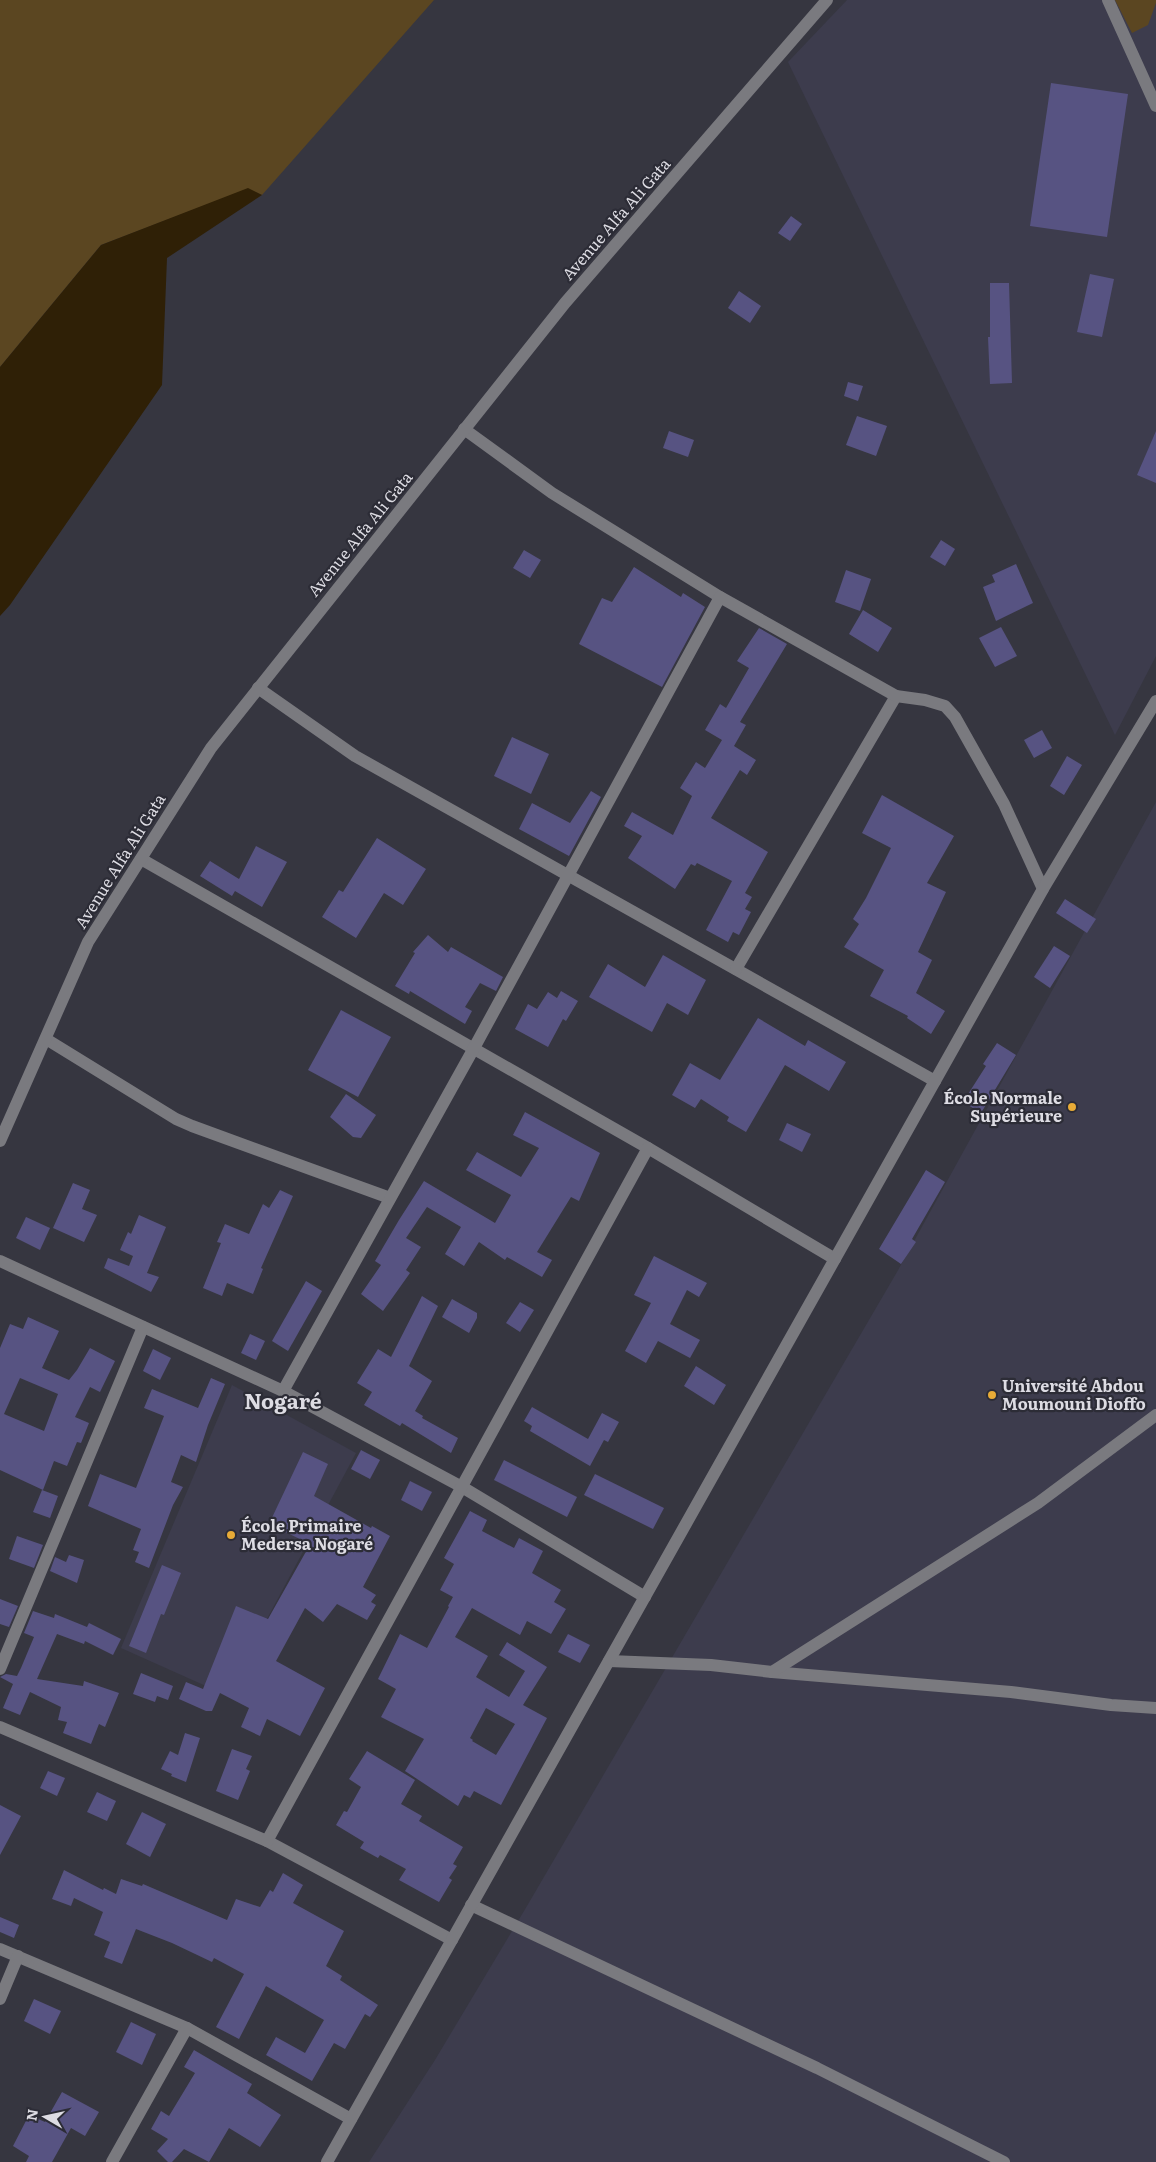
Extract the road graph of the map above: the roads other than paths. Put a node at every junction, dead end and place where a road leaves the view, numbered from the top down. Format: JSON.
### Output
{"nodes":[{"id":1,"x":826,"y":0,"type":"edge"},
{"id":2,"x":1108,"y":0,"type":"edge"},
{"id":3,"x":1156,"y":106,"type":"edge"},
{"id":4,"x":464,"y":429,"type":"junction"},
{"id":5,"x":720,"y":597,"type":"junction"},
{"id":6,"x":258,"y":688,"type":"junction"},
{"id":7,"x":896,"y":696,"type":"junction"},
{"id":8,"x":1156,"y":701,"type":"edge"},
{"id":9,"x":141,"y":859,"type":"junction"},
{"id":10,"x":567,"y":875,"type":"junction"},
{"id":11,"x":1043,"y":889,"type":"junction"},
{"id":12,"x":736,"y":969,"type":"junction"},
{"id":13,"x":46,"y":1039,"type":"junction"},
{"id":14,"x":474,"y":1048,"type":"junction"},
{"id":15,"x":935,"y":1081,"type":"junction"},
{"id":16,"x":0,"y":1141,"type":"edge"},
{"id":17,"x":648,"y":1148,"type":"junction"},
{"id":18,"x":390,"y":1198,"type":"junction"},
{"id":19,"x":835,"y":1259,"type":"junction"},
{"id":20,"x":0,"y":1262,"type":"edge"},
{"id":21,"x":143,"y":1327,"type":"junction"},
{"id":22,"x":283,"y":1391,"type":"junction"},
{"id":23,"x":1156,"y":1415,"type":"edge"},
{"id":24,"x":462,"y":1487,"type":"junction"},
{"id":25,"x":645,"y":1596,"type":"junction"},
{"id":26,"x":609,"y":1661,"type":"junction"},
{"id":27,"x":0,"y":1669,"type":"edge"},
{"id":28,"x":772,"y":1672,"type":"junction"},
{"id":29,"x":1156,"y":1708,"type":"edge"},
{"id":30,"x":0,"y":1726,"type":"edge"},
{"id":31,"x":267,"y":1841,"type":"junction"},
{"id":32,"x":471,"y":1906,"type":"junction"},
{"id":33,"x":452,"y":1940,"type":"junction"},
{"id":34,"x":0,"y":1948,"type":"edge"},
{"id":35,"x":18,"y":1956,"type":"junction"},
{"id":36,"x":0,"y":1999,"type":"edge"},
{"id":37,"x":187,"y":2028,"type":"junction"},
{"id":38,"x":351,"y":2119,"type":"junction"},
{"id":39,"x":112,"y":2162,"type":"edge"},
{"id":40,"x":327,"y":2162,"type":"edge"},
{"id":41,"x":1004,"y":2162,"type":"edge"}],
"edges":[{"from":1,"to":4,"type":"street","name":"Avenue Alfa Ali Gata"},
{"from":2,"to":3,"type":"street"},
{"from":4,"to":5,"type":"street"},
{"from":4,"to":6,"type":"street","name":"Avenue Alfa Ali Gata"},
{"from":5,"to":7,"type":"street"},
{"from":5,"to":10,"type":"street"},
{"from":6,"to":9,"type":"street","name":"Avenue Alfa Ali Gata"},
{"from":6,"to":10,"type":"street"},
{"from":7,"to":11,"type":"street"},
{"from":7,"to":12,"type":"street"},
{"from":8,"to":11,"type":"street"},
{"from":9,"to":13,"type":"street","name":"Avenue Alfa Ali Gata"},
{"from":9,"to":14,"type":"street"},
{"from":10,"to":12,"type":"street"},
{"from":10,"to":14,"type":"street"},
{"from":11,"to":15,"type":"street"},
{"from":12,"to":15,"type":"street"},
{"from":13,"to":16,"type":"street","name":"Avenue Alfa Ali Gata"},
{"from":13,"to":18,"type":"street"},
{"from":14,"to":17,"type":"street"},
{"from":14,"to":18,"type":"street"},
{"from":15,"to":19,"type":"street"},
{"from":17,"to":19,"type":"street"},
{"from":17,"to":24,"type":"street"},
{"from":18,"to":22,"type":"street"},
{"from":19,"to":25,"type":"street"},
{"from":20,"to":21,"type":"street"},
{"from":21,"to":22,"type":"street"},
{"from":21,"to":27,"type":"street"},
{"from":22,"to":24,"type":"street"},
{"from":23,"to":28,"type":"street"},
{"from":24,"to":25,"type":"street"},
{"from":24,"to":31,"type":"street"},
{"from":25,"to":26,"type":"street"},
{"from":26,"to":28,"type":"street"},
{"from":26,"to":32,"type":"street"},
{"from":28,"to":29,"type":"street"},
{"from":30,"to":31,"type":"street"},
{"from":31,"to":33,"type":"street"},
{"from":32,"to":33,"type":"street"},
{"from":32,"to":41,"type":"street"},
{"from":33,"to":38,"type":"street"},
{"from":34,"to":35,"type":"street"},
{"from":35,"to":36,"type":"street"},
{"from":35,"to":37,"type":"street"},
{"from":37,"to":38,"type":"street"},
{"from":37,"to":39,"type":"street"},
{"from":38,"to":40,"type":"street"}]}
